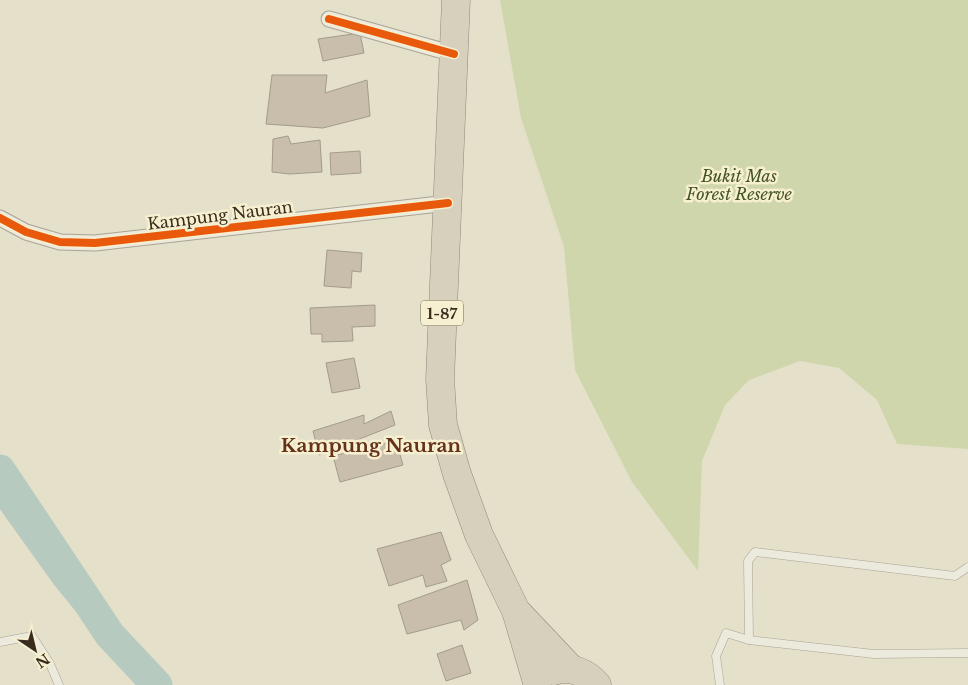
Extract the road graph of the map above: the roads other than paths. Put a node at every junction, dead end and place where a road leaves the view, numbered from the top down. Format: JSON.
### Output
{"nodes":[{"id":1,"x":456,"y":0,"type":"edge"},
{"id":2,"x":329,"y":19,"type":"dead end"},
{"id":3,"x":454,"y":54,"type":"junction"},
{"id":4,"x":448,"y":203,"type":"junction"},
{"id":5,"x":0,"y":218,"type":"edge"},
{"id":6,"x":968,"y":568,"type":"edge"},
{"id":7,"x":516,"y":611,"type":"junction"},
{"id":8,"x":749,"y":640,"type":"junction"},
{"id":9,"x":0,"y":642,"type":"edge"},
{"id":10,"x":968,"y":653,"type":"edge"},
{"id":11,"x":591,"y":680,"type":"edge"},
{"id":12,"x":536,"y":683,"type":"edge"},
{"id":13,"x":59,"y":685,"type":"edge"},
{"id":14,"x":720,"y":685,"type":"edge"}],
"edges":[{"from":1,"to":3,"type":"highway","number":"1-87"},
{"from":2,"to":3,"type":"street"},
{"from":3,"to":4,"type":"highway","number":"1-87"},
{"from":4,"to":5,"type":"street","name":"Kampung Nauran"},
{"from":4,"to":7,"type":"highway","number":"1-87"},
{"from":6,"to":8,"type":"lane"},
{"from":7,"to":11,"type":"highway","number":"1-87"},
{"from":7,"to":12,"type":"highway","number":"1-87"},
{"from":8,"to":10,"type":"lane"},
{"from":8,"to":14,"type":"lane"},
{"from":9,"to":13,"type":"lane"},
{"from":11,"to":12,"type":"highway"}]}
